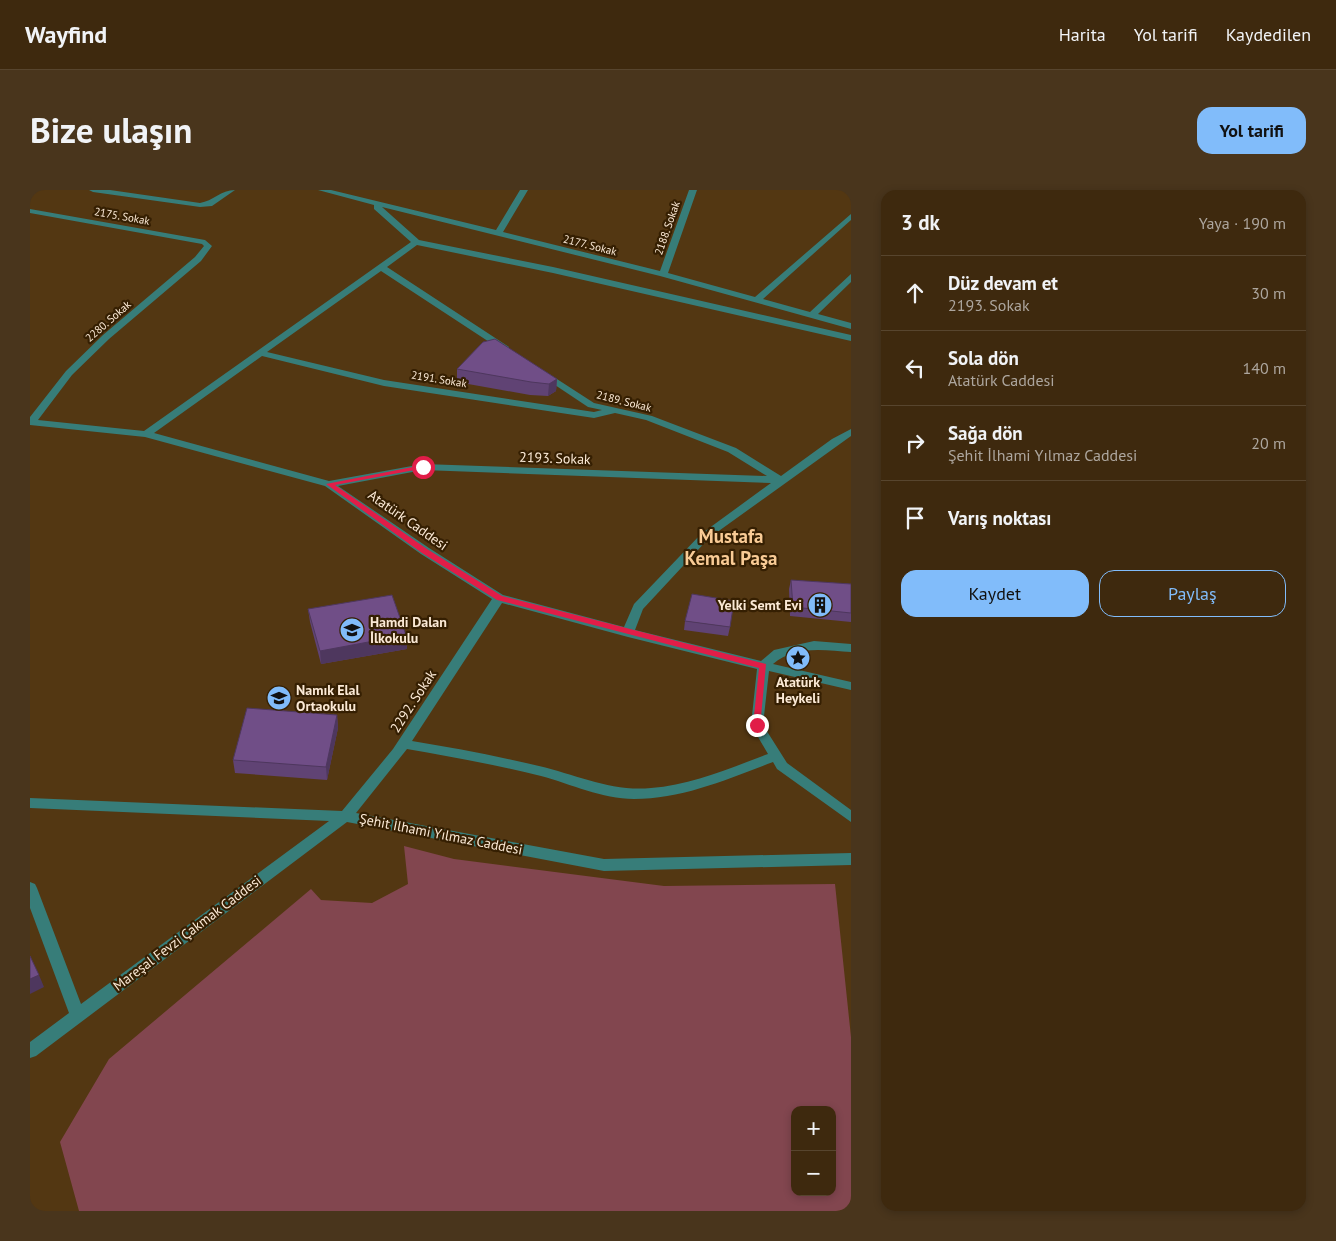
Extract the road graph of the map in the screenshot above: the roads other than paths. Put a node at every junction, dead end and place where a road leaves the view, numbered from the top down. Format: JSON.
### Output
{"nodes":[{"id":1,"x":93,"y":190,"type":"edge"},
{"id":2,"x":231,"y":190,"type":"edge"},
{"id":3,"x":322,"y":190,"type":"edge"},
{"id":4,"x":524,"y":190,"type":"edge"},
{"id":5,"x":693,"y":190,"type":"edge"},
{"id":6,"x":373,"y":204,"type":"junction"},
{"id":7,"x":30,"y":211,"type":"edge"},
{"id":8,"x":851,"y":216,"type":"edge"},
{"id":9,"x":498,"y":234,"type":"junction"},
{"id":10,"x":416,"y":242,"type":"junction"},
{"id":11,"x":208,"y":246,"type":"joint"},
{"id":12,"x":381,"y":267,"type":"junction"},
{"id":13,"x":663,"y":274,"type":"junction"},
{"id":14,"x":851,"y":277,"type":"edge"},
{"id":15,"x":756,"y":300,"type":"junction"},
{"id":16,"x":812,"y":315,"type":"junction"},
{"id":17,"x":851,"y":326,"type":"edge"},
{"id":18,"x":851,"y":338,"type":"edge"},
{"id":19,"x":260,"y":353,"type":"junction"},
{"id":20,"x":518,"y":357,"type":"edge"},
{"id":21,"x":534,"y":368,"type":"edge"},
{"id":22,"x":615,"y":410,"type":"junction"},
{"id":23,"x":31,"y":422,"type":"edge"},
{"id":24,"x":851,"y":432,"type":"edge"},
{"id":25,"x":146,"y":434,"type":"junction"},
{"id":26,"x":780,"y":480,"type":"junction"},
{"id":27,"x":329,"y":484,"type":"junction"},
{"id":28,"x":499,"y":598,"type":"junction"},
{"id":29,"x":628,"y":633,"type":"junction"},
{"id":30,"x":851,"y":648,"type":"edge"},
{"id":31,"x":763,"y":666,"type":"junction"},
{"id":32,"x":851,"y":686,"type":"edge"},
{"id":33,"x":402,"y":744,"type":"junction"},
{"id":34,"x":776,"y":756,"type":"junction"},
{"id":35,"x":30,"y":803,"type":"edge"},
{"id":36,"x":345,"y":816,"type":"junction"},
{"id":37,"x":851,"y":817,"type":"edge"},
{"id":38,"x":851,"y":859,"type":"edge"},
{"id":39,"x":30,"y":888,"type":"edge"},
{"id":40,"x":76,"y":1016,"type":"junction"},
{"id":41,"x":30,"y":1051,"type":"edge"}],
"edges":[{"from":1,"to":2,"type":"street"},
{"from":3,"to":6,"type":"street","name":"2177. Sokak"},
{"from":4,"to":9,"type":"street"},
{"from":5,"to":13,"type":"street","name":"2188. Sokak"},
{"from":6,"to":9,"type":"street","name":"2177. Sokak"},
{"from":6,"to":10,"type":"street"},
{"from":7,"to":11,"type":"street","name":"2175. Sokak"},
{"from":8,"to":15,"type":"street"},
{"from":9,"to":13,"type":"street","name":"2177. Sokak"},
{"from":10,"to":12,"type":"street"},
{"from":10,"to":18,"type":"street"},
{"from":11,"to":23,"type":"street","name":"2280. Sokak"},
{"from":12,"to":19,"type":"street"},
{"from":12,"to":20,"type":"street"},
{"from":13,"to":15,"type":"street","name":"2177. Sokak"},
{"from":14,"to":16,"type":"street"},
{"from":15,"to":16,"type":"street","name":"2177. Sokak"},
{"from":16,"to":17,"type":"street","name":"2177. Sokak"},
{"from":19,"to":22,"type":"street","name":"2191. Sokak"},
{"from":19,"to":25,"type":"street"},
{"from":21,"to":22,"type":"street","name":"2189. Sokak"},
{"from":22,"to":26,"type":"street","name":"2189. Sokak"},
{"from":23,"to":25,"type":"street","name":"Atatürk Caddesi"},
{"from":24,"to":26,"type":"street"},
{"from":25,"to":27,"type":"street","name":"Atatürk Caddesi"},
{"from":26,"to":27,"type":"street","name":"2193. Sokak"},
{"from":26,"to":29,"type":"street"},
{"from":27,"to":28,"type":"street","name":"Atatürk Caddesi"},
{"from":28,"to":29,"type":"street","name":"Atatürk Caddesi"},
{"from":28,"to":33,"type":"street","name":"2292. Sokak"},
{"from":29,"to":31,"type":"street","name":"Atatürk Caddesi"},
{"from":30,"to":31,"type":"street"},
{"from":31,"to":32,"type":"street","name":"Atatürk Caddesi"},
{"from":31,"to":34,"type":"street"},
{"from":33,"to":34,"type":"street"},
{"from":33,"to":36,"type":"street","name":"2292. Sokak"},
{"from":34,"to":37,"type":"street"},
{"from":35,"to":36,"type":"street","name":"Şehit İlhami Yılmaz Caddesi"},
{"from":36,"to":38,"type":"street","name":"Şehit İlhami Yılmaz Caddesi"},
{"from":36,"to":40,"type":"street","name":"Mareşal Fevzi Çakmak Caddesi"},
{"from":39,"to":40,"type":"street"},
{"from":40,"to":41,"type":"street","name":"Mareşal Fevzi Çakmak Caddesi"}]}
